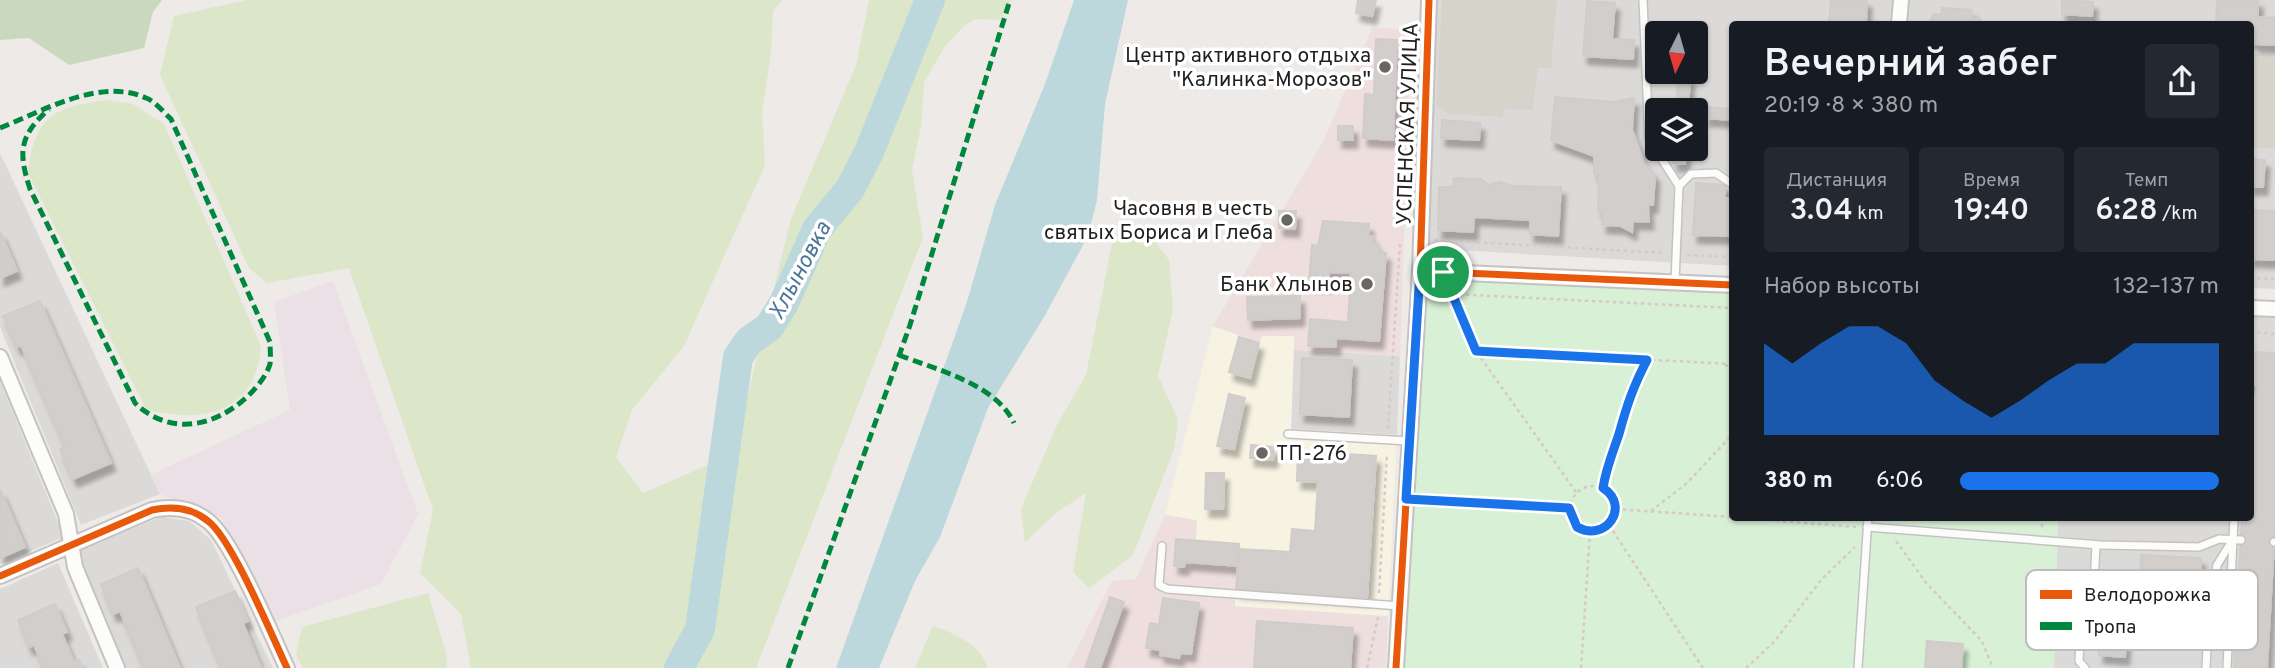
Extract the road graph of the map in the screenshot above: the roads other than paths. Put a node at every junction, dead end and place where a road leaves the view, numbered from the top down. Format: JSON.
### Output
{"nodes":[{"id":1,"x":1429,"y":0,"type":"edge"},
{"id":2,"x":1643,"y":0,"type":"edge"},
{"id":3,"x":1900,"y":0,"type":"edge"},
{"id":4,"x":1899,"y":21,"type":"edge"},
{"id":5,"x":1729,"y":182,"type":"edge"},
{"id":6,"x":1679,"y":186,"type":"junction"},
{"id":7,"x":1420,"y":271,"type":"junction"},
{"id":8,"x":1675,"y":282,"type":"junction"},
{"id":9,"x":1729,"y":285,"type":"edge"},
{"id":10,"x":2254,"y":308,"type":"edge"},
{"id":11,"x":2275,"y":309,"type":"edge"},
{"id":12,"x":0,"y":357,"type":"edge"},
{"id":13,"x":1288,"y":434,"type":"dead end"},
{"id":14,"x":1409,"y":441,"type":"junction"},
{"id":15,"x":1868,"y":521,"type":"edge"},
{"id":16,"x":2234,"y":521,"type":"edge"},
{"id":17,"x":1867,"y":531,"type":"junction"},
{"id":18,"x":2237,"y":540,"type":"junction"},
{"id":19,"x":72,"y":545,"type":"junction"},
{"id":20,"x":2096,"y":545,"type":"junction"},
{"id":21,"x":1162,"y":546,"type":"dead end"},
{"id":22,"x":2095,"y":570,"type":"edge"},
{"id":23,"x":2216,"y":570,"type":"edge"},
{"id":24,"x":2235,"y":570,"type":"edge"},
{"id":25,"x":0,"y":576,"type":"edge"},
{"id":26,"x":1399,"y":606,"type":"junction"},
{"id":27,"x":2080,"y":650,"type":"edge"},
{"id":28,"x":2208,"y":650,"type":"edge"},
{"id":29,"x":2228,"y":650,"type":"edge"},
{"id":30,"x":117,"y":668,"type":"edge"},
{"id":31,"x":287,"y":668,"type":"edge"},
{"id":32,"x":1396,"y":668,"type":"edge"},
{"id":33,"x":1858,"y":668,"type":"edge"},
{"id":34,"x":2085,"y":668,"type":"edge"},
{"id":35,"x":2207,"y":668,"type":"edge"},
{"id":36,"x":2227,"y":668,"type":"edge"}],
"edges":[{"from":1,"to":7,"type":"street","name":"УСПЕНСКАЯ УЛИЦА"},
{"from":2,"to":6,"type":"lane"},
{"from":3,"to":4,"type":"street"},
{"from":5,"to":6,"type":"lane"},
{"from":6,"to":8,"type":"lane"},
{"from":7,"to":8,"type":"street"},
{"from":7,"to":14,"type":"street","name":"УСПЕНСКАЯ УЛИЦА"},
{"from":8,"to":9,"type":"street"},
{"from":10,"to":11,"type":"street"},
{"from":12,"to":19,"type":"street"},
{"from":13,"to":14,"type":"lane"},
{"from":14,"to":26,"type":"street","name":"УСПЕНСКАЯ УЛИЦА"},
{"from":15,"to":17,"type":"lane"},
{"from":16,"to":18,"type":"lane"},
{"from":17,"to":20,"type":"lane"},
{"from":17,"to":33,"type":"lane"},
{"from":18,"to":20,"type":"lane"},
{"from":18,"to":23,"type":"lane"},
{"from":18,"to":24,"type":"lane"},
{"from":19,"to":25,"type":"street"},
{"from":19,"to":30,"type":"street"},
{"from":19,"to":31,"type":"street"},
{"from":20,"to":22,"type":"lane"},
{"from":21,"to":26,"type":"lane"},
{"from":26,"to":32,"type":"street","name":"УСПЕНСКАЯ УЛИЦА"},
{"from":27,"to":34,"type":"lane"},
{"from":28,"to":35,"type":"lane"},
{"from":29,"to":36,"type":"lane"}]}
